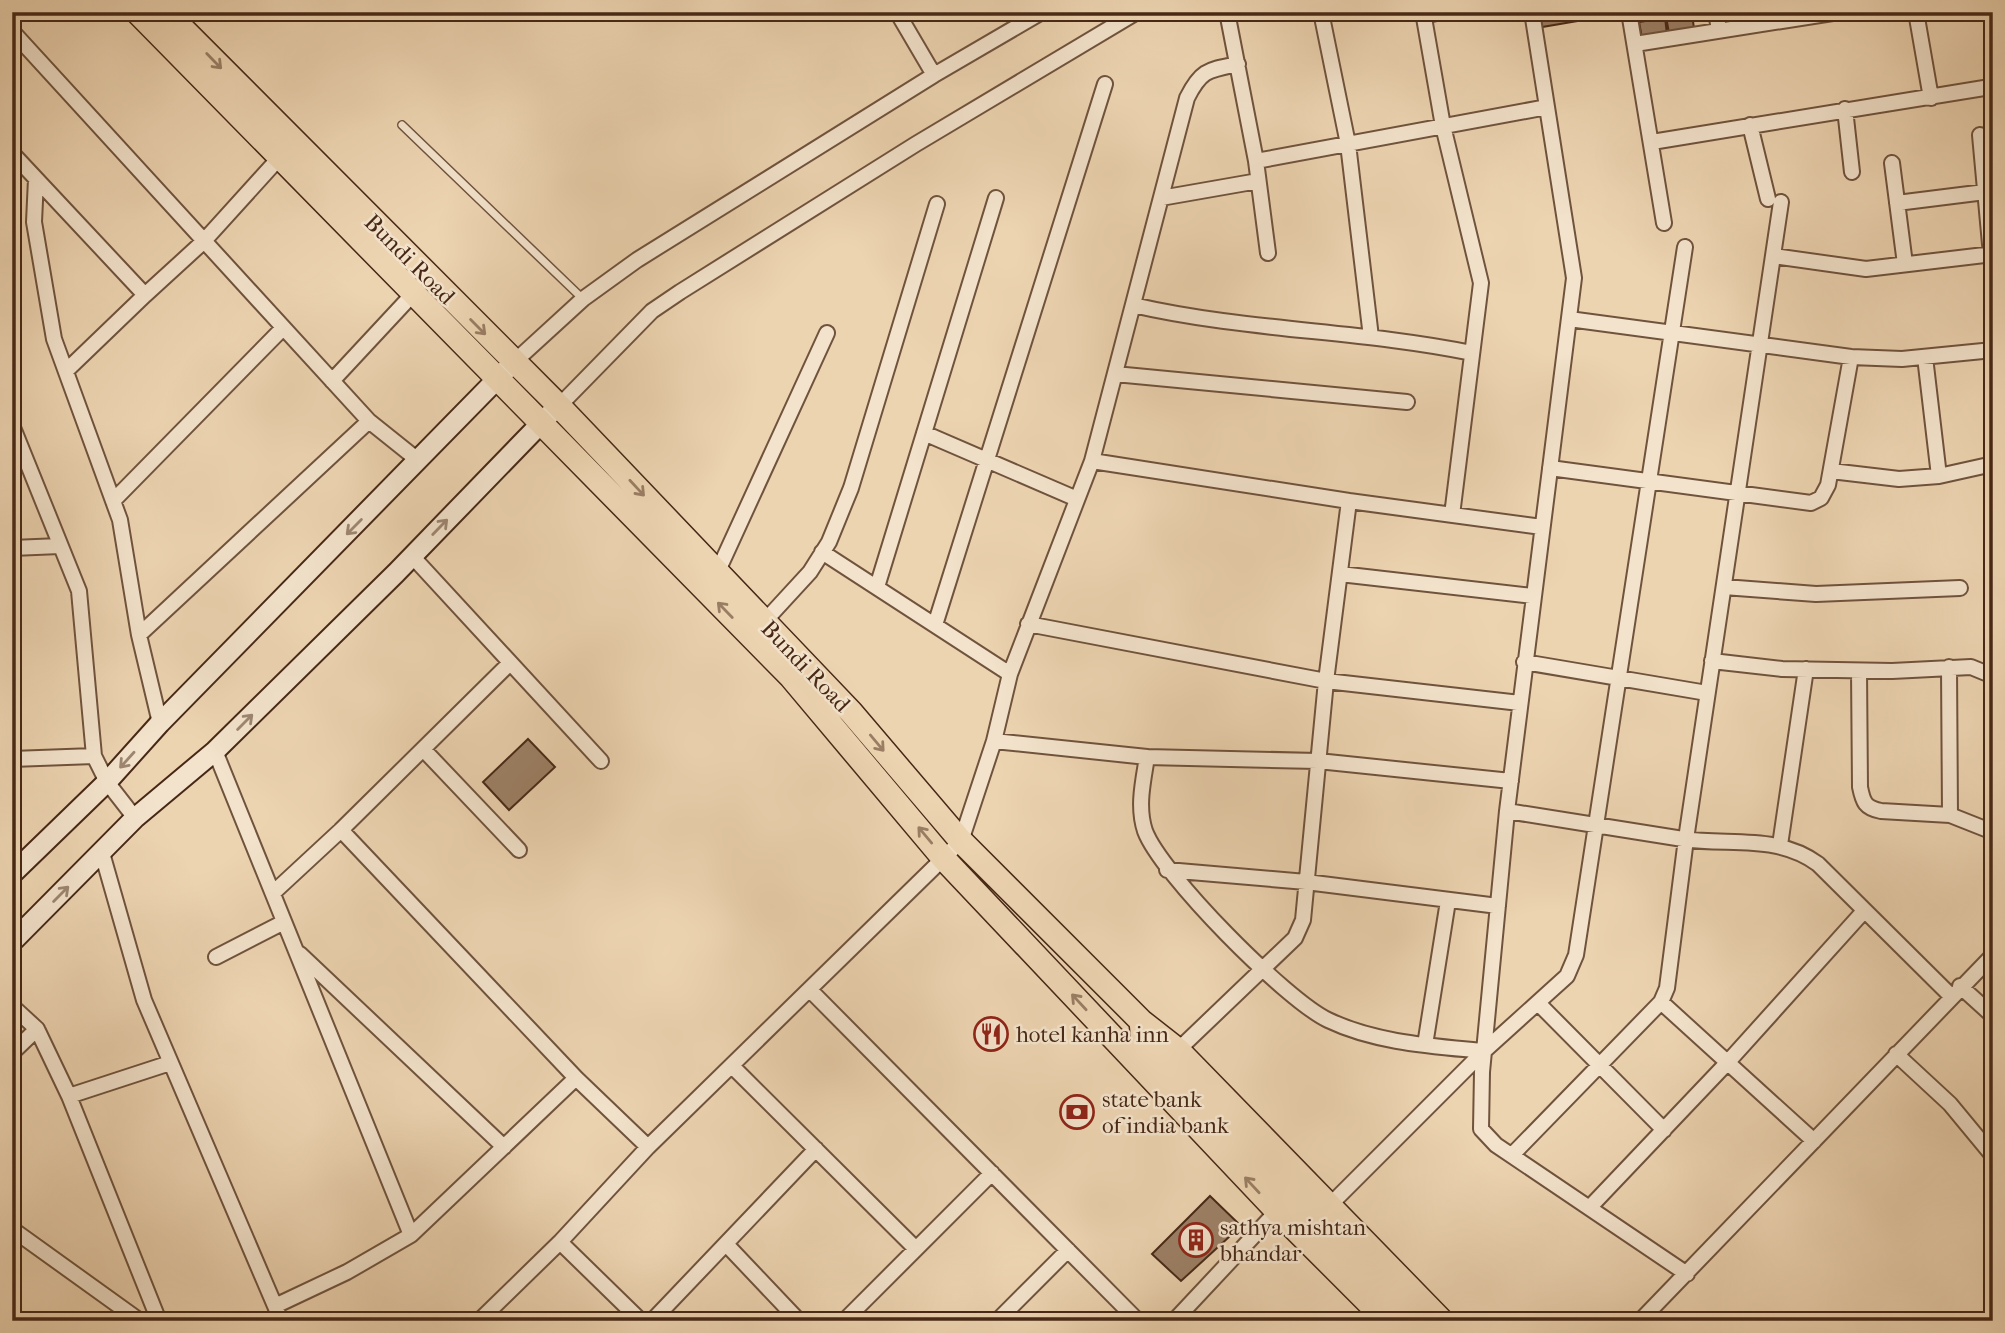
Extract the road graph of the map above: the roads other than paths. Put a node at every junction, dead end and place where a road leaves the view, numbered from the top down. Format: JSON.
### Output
{"nodes":[{"id":1,"x":137,"y":12,"type":"edge"},
{"id":2,"x":166,"y":12,"type":"edge"},
{"id":3,"x":897,"y":12,"type":"edge"},
{"id":4,"x":1042,"y":12,"type":"edge"},
{"id":5,"x":1137,"y":12,"type":"edge"},
{"id":6,"x":1227,"y":12,"type":"edge"},
{"id":7,"x":1321,"y":12,"type":"edge"},
{"id":8,"x":1423,"y":12,"type":"edge"},
{"id":9,"x":1532,"y":12,"type":"edge"},
{"id":10,"x":1629,"y":12,"type":"edge"},
{"id":11,"x":1716,"y":12,"type":"edge"},
{"id":12,"x":1839,"y":12,"type":"edge"},
{"id":13,"x":1916,"y":12,"type":"edge"},
{"id":14,"x":1797,"y":15,"type":"edge"},
{"id":15,"x":1719,"y":30,"type":"junction"},
{"id":16,"x":12,"y":31,"type":"edge"},
{"id":17,"x":1635,"y":44,"type":"junction"},
{"id":18,"x":1238,"y":64,"type":"junction"},
{"id":19,"x":934,"y":75,"type":"junction"},
{"id":20,"x":1105,"y":84,"type":"dead end"},
{"id":21,"x":1984,"y":88,"type":"dead end"},
{"id":22,"x":1931,"y":98,"type":"junction"},
{"id":23,"x":1548,"y":107,"type":"junction"},
{"id":24,"x":1845,"y":108,"type":"junction"},
{"id":25,"x":402,"y":125,"type":"dead end"},
{"id":26,"x":1750,"y":125,"type":"junction"},
{"id":27,"x":1443,"y":126,"type":"junction"},
{"id":28,"x":1980,"y":135,"type":"dead end"},
{"id":29,"x":1652,"y":142,"type":"junction"},
{"id":30,"x":1348,"y":144,"type":"junction"},
{"id":31,"x":12,"y":153,"type":"edge"},
{"id":32,"x":280,"y":157,"type":"junction"},
{"id":33,"x":1255,"y":161,"type":"junction"},
{"id":34,"x":1892,"y":163,"type":"dead end"},
{"id":35,"x":1852,"y":172,"type":"dead end"},
{"id":36,"x":1988,"y":175,"type":"edge"},
{"id":37,"x":36,"y":179,"type":"junction"},
{"id":38,"x":1258,"y":181,"type":"junction"},
{"id":39,"x":1985,"y":192,"type":"junction"},
{"id":40,"x":996,"y":198,"type":"dead end"},
{"id":41,"x":1161,"y":198,"type":"junction"},
{"id":42,"x":1897,"y":203,"type":"junction"},
{"id":43,"x":937,"y":204,"type":"dead end"},
{"id":44,"x":1664,"y":223,"type":"dead end"},
{"id":45,"x":203,"y":242,"type":"junction"},
{"id":46,"x":1685,"y":247,"type":"dead end"},
{"id":47,"x":1268,"y":253,"type":"dead end"},
{"id":48,"x":1992,"y":254,"type":"edge"},
{"id":49,"x":1774,"y":256,"type":"junction"},
{"id":50,"x":1905,"y":264,"type":"junction"},
{"id":51,"x":413,"y":294,"type":"junction"},
{"id":52,"x":145,"y":295,"type":"junction"},
{"id":53,"x":583,"y":299,"type":"junction"},
{"id":54,"x":1133,"y":305,"type":"junction"},
{"id":55,"x":1569,"y":319,"type":"junction"},
{"id":56,"x":283,"y":328,"type":"junction"},
{"id":57,"x":1671,"y":332,"type":"junction"},
{"id":58,"x":827,"y":333,"type":"dead end"},
{"id":59,"x":1371,"y":337,"type":"junction"},
{"id":60,"x":1762,"y":345,"type":"junction"},
{"id":61,"x":1993,"y":351,"type":"edge"},
{"id":62,"x":1472,"y":353,"type":"junction"},
{"id":63,"x":1851,"y":357,"type":"junction"},
{"id":64,"x":1925,"y":357,"type":"junction"},
{"id":65,"x":506,"y":370,"type":"junction"},
{"id":66,"x":66,"y":371,"type":"junction"},
{"id":67,"x":1115,"y":374,"type":"junction"},
{"id":68,"x":332,"y":381,"type":"junction"},
{"id":69,"x":1407,"y":402,"type":"dead end"},
{"id":70,"x":559,"y":406,"type":"junction"},
{"id":71,"x":369,"y":421,"type":"junction"},
{"id":72,"x":540,"y":422,"type":"junction"},
{"id":73,"x":12,"y":425,"type":"edge"},
{"id":74,"x":924,"y":433,"type":"junction"},
{"id":75,"x":17,"y":451,"type":"edge"},
{"id":76,"x":987,"y":459,"type":"junction"},
{"id":77,"x":419,"y":461,"type":"junction"},
{"id":78,"x":1092,"y":461,"type":"junction"},
{"id":79,"x":1993,"y":464,"type":"edge"},
{"id":80,"x":1550,"y":468,"type":"junction"},
{"id":81,"x":1831,"y":471,"type":"junction"},
{"id":82,"x":1939,"y":476,"type":"junction"},
{"id":83,"x":1649,"y":481,"type":"junction"},
{"id":84,"x":1740,"y":495,"type":"junction"},
{"id":85,"x":1077,"y":499,"type":"junction"},
{"id":86,"x":113,"y":501,"type":"junction"},
{"id":87,"x":1349,"y":501,"type":"junction"},
{"id":88,"x":1452,"y":515,"type":"junction"},
{"id":89,"x":1542,"y":527,"type":"junction"},
{"id":90,"x":60,"y":545,"type":"junction"},
{"id":91,"x":12,"y":548,"type":"edge"},
{"id":92,"x":822,"y":552,"type":"junction"},
{"id":93,"x":412,"y":556,"type":"junction"},
{"id":94,"x":717,"y":573,"type":"junction"},
{"id":95,"x":1340,"y":574,"type":"junction"},
{"id":96,"x":877,"y":587,"type":"junction"},
{"id":97,"x":1724,"y":587,"type":"junction"},
{"id":98,"x":1960,"y":588,"type":"dead end"},
{"id":99,"x":1533,"y":596,"type":"junction"},
{"id":100,"x":764,"y":622,"type":"junction"},
{"id":101,"x":1028,"y":624,"type":"junction"},
{"id":102,"x":934,"y":625,"type":"junction"},
{"id":103,"x":139,"y":635,"type":"junction"},
{"id":104,"x":1712,"y":661,"type":"junction"},
{"id":105,"x":1524,"y":662,"type":"junction"},
{"id":106,"x":510,"y":663,"type":"junction"},
{"id":107,"x":1950,"y":667,"type":"junction"},
{"id":108,"x":1806,"y":669,"type":"junction"},
{"id":109,"x":1859,"y":671,"type":"junction"},
{"id":110,"x":1010,"y":674,"type":"junction"},
{"id":111,"x":1992,"y":675,"type":"edge"},
{"id":112,"x":1620,"y":679,"type":"junction"},
{"id":113,"x":1326,"y":681,"type":"junction"},
{"id":114,"x":1707,"y":693,"type":"junction"},
{"id":115,"x":1520,"y":703,"type":"junction"},
{"id":116,"x":160,"y":723,"type":"junction"},
{"id":117,"x":994,"y":741,"type":"junction"},
{"id":118,"x":423,"y":749,"type":"junction"},
{"id":119,"x":215,"y":751,"type":"junction"},
{"id":120,"x":94,"y":756,"type":"junction"},
{"id":121,"x":1147,"y":757,"type":"junction"},
{"id":122,"x":12,"y":759,"type":"edge"},
{"id":123,"x":601,"y":761,"type":"dead end"},
{"id":124,"x":1318,"y":761,"type":"junction"},
{"id":125,"x":1511,"y":781,"type":"junction"},
{"id":126,"x":107,"y":782,"type":"junction"},
{"id":127,"x":1507,"y":811,"type":"junction"},
{"id":128,"x":1950,"y":815,"type":"junction"},
{"id":129,"x":135,"y":818,"type":"junction"},
{"id":130,"x":1598,"y":824,"type":"junction"},
{"id":131,"x":341,"y":830,"type":"junction"},
{"id":132,"x":1993,"y":832,"type":"edge"},
{"id":133,"x":1686,"y":839,"type":"junction"},
{"id":134,"x":961,"y":841,"type":"junction"},
{"id":135,"x":1780,"y":845,"type":"junction"},
{"id":136,"x":519,"y":850,"type":"dead end"},
{"id":137,"x":102,"y":853,"type":"junction"},
{"id":138,"x":944,"y":859,"type":"junction"},
{"id":139,"x":1167,"y":870,"type":"junction"},
{"id":140,"x":12,"y":874,"type":"edge"},
{"id":141,"x":1306,"y":882,"type":"junction"},
{"id":142,"x":273,"y":893,"type":"junction"},
{"id":143,"x":1448,"y":901,"type":"junction"},
{"id":144,"x":1498,"y":906,"type":"junction"},
{"id":145,"x":1864,"y":911,"type":"junction"},
{"id":146,"x":284,"y":922,"type":"junction"},
{"id":147,"x":12,"y":942,"type":"edge"},
{"id":148,"x":296,"y":951,"type":"junction"},
{"id":149,"x":1993,"y":955,"type":"edge"},
{"id":150,"x":216,"y":957,"type":"dead end"},
{"id":151,"x":1261,"y":968,"type":"junction"},
{"id":152,"x":810,"y":990,"type":"junction"},
{"id":153,"x":1955,"y":991,"type":"junction"},
{"id":154,"x":1661,"y":1002,"type":"junction"},
{"id":155,"x":1538,"y":1003,"type":"junction"},
{"id":156,"x":12,"y":1006,"type":"edge"},
{"id":157,"x":1993,"y":1016,"type":"edge"},
{"id":158,"x":37,"y":1029,"type":"junction"},
{"id":159,"x":1425,"y":1045,"type":"junction"},
{"id":160,"x":1484,"y":1051,"type":"junction"},
{"id":161,"x":12,"y":1053,"type":"edge"},
{"id":162,"x":1896,"y":1054,"type":"junction"},
{"id":163,"x":1172,"y":1059,"type":"junction"},
{"id":164,"x":170,"y":1063,"type":"junction"},
{"id":165,"x":1727,"y":1063,"type":"junction"},
{"id":166,"x":732,"y":1066,"type":"junction"},
{"id":167,"x":1601,"y":1066,"type":"junction"},
{"id":168,"x":576,"y":1078,"type":"junction"},
{"id":169,"x":69,"y":1096,"type":"junction"},
{"id":170,"x":1664,"y":1130,"type":"junction"},
{"id":171,"x":1814,"y":1141,"type":"junction"},
{"id":172,"x":504,"y":1147,"type":"junction"},
{"id":173,"x":648,"y":1147,"type":"junction"},
{"id":174,"x":816,"y":1149,"type":"junction"},
{"id":175,"x":1512,"y":1155,"type":"junction"},
{"id":176,"x":1993,"y":1156,"type":"edge"},
{"id":177,"x":992,"y":1173,"type":"junction"},
{"id":178,"x":1330,"y":1205,"type":"junction"},
{"id":179,"x":1591,"y":1206,"type":"junction"},
{"id":180,"x":1277,"y":1211,"type":"junction"},
{"id":181,"x":12,"y":1229,"type":"edge"},
{"id":182,"x":411,"y":1235,"type":"junction"},
{"id":183,"x":561,"y":1242,"type":"junction"},
{"id":184,"x":726,"y":1244,"type":"junction"},
{"id":185,"x":916,"y":1249,"type":"junction"},
{"id":186,"x":1068,"y":1250,"type":"junction"},
{"id":187,"x":1687,"y":1273,"type":"junction"},
{"id":188,"x":275,"y":1307,"type":"junction"},
{"id":189,"x":140,"y":1321,"type":"edge"},
{"id":190,"x":159,"y":1321,"type":"edge"},
{"id":191,"x":281,"y":1321,"type":"edge"},
{"id":192,"x":479,"y":1321,"type":"edge"},
{"id":193,"x":641,"y":1321,"type":"edge"},
{"id":194,"x":652,"y":1321,"type":"edge"},
{"id":195,"x":799,"y":1321,"type":"edge"},
{"id":196,"x":844,"y":1321,"type":"edge"},
{"id":197,"x":997,"y":1321,"type":"edge"},
{"id":198,"x":1138,"y":1321,"type":"edge"},
{"id":199,"x":1174,"y":1321,"type":"edge"},
{"id":200,"x":1387,"y":1321,"type":"edge"},
{"id":201,"x":1410,"y":1321,"type":"edge"},
{"id":202,"x":1442,"y":1321,"type":"edge"},
{"id":203,"x":1640,"y":1321,"type":"edge"}],
"edges":[{"from":1,"to":32,"type":"main road","name":"Bundi Road"},
{"from":2,"to":65,"type":"main road","name":"Bundi Road","one_way":true},
{"from":3,"to":19,"type":"street"},
{"from":4,"to":19,"type":"street"},
{"from":5,"to":70,"type":"street"},
{"from":6,"to":18,"type":"street"},
{"from":7,"to":30,"type":"street"},
{"from":8,"to":27,"type":"street"},
{"from":9,"to":23,"type":"street"},
{"from":10,"to":17,"type":"street"},
{"from":11,"to":15,"type":"street"},
{"from":12,"to":14,"type":"street"},
{"from":13,"to":22,"type":"street"},
{"from":14,"to":15,"type":"street"},
{"from":15,"to":17,"type":"street"},
{"from":16,"to":45,"type":"street"},
{"from":17,"to":29,"type":"street"},
{"from":18,"to":33,"type":"street"},
{"from":18,"to":41,"type":"street"},
{"from":19,"to":53,"type":"street"},
{"from":20,"to":76,"type":"street"},
{"from":21,"to":22,"type":"street"},
{"from":22,"to":24,"type":"street"},
{"from":23,"to":27,"type":"street"},
{"from":23,"to":55,"type":"street"},
{"from":24,"to":26,"type":"street"},
{"from":24,"to":35,"type":"street"},
{"from":25,"to":53,"type":"lane"},
{"from":26,"to":29,"type":"street"},
{"from":26,"to":49,"type":"street"},
{"from":27,"to":30,"type":"street"},
{"from":27,"to":62,"type":"street"},
{"from":28,"to":36,"type":"street"},
{"from":29,"to":44,"type":"street"},
{"from":30,"to":33,"type":"street"},
{"from":30,"to":59,"type":"street"},
{"from":31,"to":37,"type":"street"},
{"from":32,"to":45,"type":"street"},
{"from":32,"to":51,"type":"main road","name":"Bundi Road"},
{"from":33,"to":38,"type":"street"},
{"from":34,"to":42,"type":"street"},
{"from":36,"to":39,"type":"street"},
{"from":37,"to":52,"type":"street"},
{"from":37,"to":66,"type":"street"},
{"from":38,"to":41,"type":"street"},
{"from":38,"to":47,"type":"street"},
{"from":39,"to":42,"type":"street"},
{"from":39,"to":48,"type":"street"},
{"from":40,"to":74,"type":"street"},
{"from":41,"to":54,"type":"street"},
{"from":42,"to":50,"type":"street"},
{"from":43,"to":92,"type":"street"},
{"from":45,"to":52,"type":"street"},
{"from":45,"to":56,"type":"street"},
{"from":46,"to":57,"type":"street"},
{"from":48,"to":50,"type":"street"},
{"from":49,"to":50,"type":"street"},
{"from":49,"to":60,"type":"street"},
{"from":51,"to":65,"type":"main road","name":"Bundi Road"},
{"from":51,"to":68,"type":"street"},
{"from":52,"to":66,"type":"street"},
{"from":53,"to":65,"type":"street"},
{"from":54,"to":59,"type":"street"},
{"from":54,"to":67,"type":"street"},
{"from":55,"to":57,"type":"street"},
{"from":55,"to":80,"type":"street"},
{"from":56,"to":68,"type":"street"},
{"from":56,"to":86,"type":"street"},
{"from":57,"to":60,"type":"street"},
{"from":57,"to":83,"type":"street"},
{"from":58,"to":94,"type":"street"},
{"from":59,"to":62,"type":"street"},
{"from":60,"to":63,"type":"street"},
{"from":60,"to":84,"type":"street"},
{"from":61,"to":64,"type":"street"},
{"from":62,"to":88,"type":"street"},
{"from":63,"to":64,"type":"street"},
{"from":63,"to":81,"type":"street"},
{"from":64,"to":82,"type":"street"},
{"from":65,"to":70,"type":"main road","name":"Bundi Road"},
{"from":65,"to":72,"type":"main road","name":"Bundi Road"},
{"from":65,"to":77,"type":"street"},
{"from":66,"to":86,"type":"street"},
{"from":67,"to":69,"type":"street"},
{"from":67,"to":78,"type":"street"},
{"from":68,"to":71,"type":"street"},
{"from":70,"to":72,"type":"street"},
{"from":70,"to":94,"type":"main road","name":"Bundi Road","one_way":true},
{"from":71,"to":77,"type":"street"},
{"from":71,"to":103,"type":"street"},
{"from":93,"to":72,"type":"street","one_way":true},
{"from":138,"to":72,"type":"main road","name":"Bundi Road","one_way":true},
{"from":73,"to":75,"type":"street"},
{"from":74,"to":76,"type":"street"},
{"from":74,"to":96,"type":"street"},
{"from":75,"to":90,"type":"street"},
{"from":76,"to":85,"type":"street"},
{"from":76,"to":102,"type":"street"},
{"from":77,"to":116,"type":"street","one_way":true},
{"from":78,"to":85,"type":"street"},
{"from":78,"to":87,"type":"street"},
{"from":79,"to":82,"type":"street"},
{"from":80,"to":83,"type":"street"},
{"from":80,"to":89,"type":"street"},
{"from":81,"to":82,"type":"street"},
{"from":81,"to":84,"type":"street"},
{"from":83,"to":84,"type":"street"},
{"from":83,"to":112,"type":"street"},
{"from":84,"to":97,"type":"street"},
{"from":85,"to":101,"type":"street"},
{"from":86,"to":103,"type":"street"},
{"from":87,"to":88,"type":"street"},
{"from":87,"to":95,"type":"street"},
{"from":88,"to":89,"type":"street"},
{"from":89,"to":99,"type":"street"},
{"from":90,"to":91,"type":"street"},
{"from":90,"to":120,"type":"street"},
{"from":92,"to":96,"type":"street"},
{"from":92,"to":100,"type":"street"},
{"from":93,"to":106,"type":"street"},
{"from":119,"to":93,"type":"street","one_way":true},
{"from":94,"to":100,"type":"main road","name":"Bundi Road"},
{"from":95,"to":99,"type":"street"},
{"from":95,"to":113,"type":"street"},
{"from":96,"to":102,"type":"street"},
{"from":97,"to":98,"type":"street"},
{"from":97,"to":104,"type":"street"},
{"from":99,"to":105,"type":"street"},
{"from":100,"to":134,"type":"main road","name":"Bundi Road","one_way":true},
{"from":101,"to":110,"type":"street"},
{"from":101,"to":113,"type":"street"},
{"from":102,"to":110,"type":"street"},
{"from":103,"to":116,"type":"street"},
{"from":104,"to":108,"type":"street"},
{"from":104,"to":114,"type":"street"},
{"from":105,"to":112,"type":"street"},
{"from":105,"to":115,"type":"street"},
{"from":106,"to":118,"type":"street"},
{"from":106,"to":123,"type":"street"},
{"from":107,"to":109,"type":"street"},
{"from":107,"to":111,"type":"street"},
{"from":107,"to":128,"type":"street"},
{"from":108,"to":109,"type":"street"},
{"from":108,"to":135,"type":"street"},
{"from":109,"to":128,"type":"street"},
{"from":110,"to":117,"type":"street"},
{"from":112,"to":114,"type":"street"},
{"from":112,"to":130,"type":"street"},
{"from":113,"to":115,"type":"street"},
{"from":113,"to":124,"type":"street"},
{"from":114,"to":133,"type":"street"},
{"from":115,"to":125,"type":"street"},
{"from":116,"to":126,"type":"street","one_way":true},
{"from":117,"to":121,"type":"street"},
{"from":117,"to":134,"type":"street"},
{"from":118,"to":131,"type":"street"},
{"from":118,"to":136,"type":"street"},
{"from":119,"to":129,"type":"street"},
{"from":119,"to":142,"type":"street"},
{"from":120,"to":122,"type":"street"},
{"from":120,"to":126,"type":"street"},
{"from":121,"to":124,"type":"street"},
{"from":121,"to":139,"type":"street"},
{"from":124,"to":125,"type":"street"},
{"from":124,"to":141,"type":"street"},
{"from":125,"to":127,"type":"street"},
{"from":126,"to":129,"type":"street"},
{"from":126,"to":140,"type":"street"},
{"from":127,"to":130,"type":"street"},
{"from":127,"to":144,"type":"street"},
{"from":128,"to":132,"type":"street"},
{"from":129,"to":137,"type":"street"},
{"from":130,"to":133,"type":"street"},
{"from":130,"to":155,"type":"street"},
{"from":131,"to":142,"type":"street"},
{"from":131,"to":168,"type":"street"},
{"from":133,"to":135,"type":"street"},
{"from":133,"to":154,"type":"street"},
{"from":134,"to":138,"type":"street"},
{"from":134,"to":163,"type":"main road","name":"Bundi Road"},
{"from":135,"to":145,"type":"street"},
{"from":147,"to":137,"type":"street","one_way":true},
{"from":137,"to":164,"type":"street"},
{"from":138,"to":152,"type":"street"},
{"from":180,"to":138,"type":"main road","name":"Bundi Road","one_way":true},
{"from":139,"to":141,"type":"street"},
{"from":139,"to":151,"type":"street"},
{"from":141,"to":143,"type":"street"},
{"from":141,"to":151,"type":"street"},
{"from":142,"to":146,"type":"street"},
{"from":143,"to":144,"type":"street"},
{"from":143,"to":159,"type":"street"},
{"from":144,"to":160,"type":"street"},
{"from":145,"to":153,"type":"street"},
{"from":145,"to":165,"type":"street"},
{"from":146,"to":148,"type":"street"},
{"from":146,"to":150,"type":"street"},
{"from":148,"to":172,"type":"street"},
{"from":148,"to":182,"type":"street"},
{"from":149,"to":153,"type":"street"},
{"from":151,"to":159,"type":"street"},
{"from":151,"to":163,"type":"street"},
{"from":152,"to":166,"type":"street"},
{"from":152,"to":177,"type":"street"},
{"from":153,"to":157,"type":"street"},
{"from":153,"to":162,"type":"street"},
{"from":154,"to":165,"type":"street"},
{"from":154,"to":167,"type":"street"},
{"from":155,"to":160,"type":"street"},
{"from":155,"to":167,"type":"street"},
{"from":156,"to":158,"type":"street"},
{"from":158,"to":161,"type":"street"},
{"from":158,"to":169,"type":"street"},
{"from":159,"to":160,"type":"street"},
{"from":160,"to":175,"type":"street"},
{"from":160,"to":178,"type":"street"},
{"from":162,"to":171,"type":"street"},
{"from":162,"to":176,"type":"street"},
{"from":163,"to":178,"type":"main road","name":"Bundi Road"},
{"from":163,"to":201,"type":"main road"},
{"from":164,"to":169,"type":"street"},
{"from":164,"to":188,"type":"street"},
{"from":165,"to":170,"type":"street"},
{"from":165,"to":171,"type":"street"},
{"from":166,"to":173,"type":"street"},
{"from":166,"to":174,"type":"street"},
{"from":167,"to":170,"type":"street"},
{"from":167,"to":175,"type":"street"},
{"from":168,"to":172,"type":"street"},
{"from":168,"to":173,"type":"street"},
{"from":169,"to":190,"type":"street"},
{"from":170,"to":179,"type":"street"},
{"from":171,"to":187,"type":"street"},
{"from":172,"to":182,"type":"street"},
{"from":173,"to":183,"type":"street"},
{"from":174,"to":184,"type":"street"},
{"from":174,"to":185,"type":"street"},
{"from":175,"to":179,"type":"street"},
{"from":177,"to":185,"type":"street"},
{"from":177,"to":186,"type":"street"},
{"from":178,"to":202,"type":"main road","name":"Bundi Road"},
{"from":179,"to":187,"type":"street"},
{"from":180,"to":199,"type":"street"},
{"from":180,"to":200,"type":"main road","name":"Bundi Road"},
{"from":181,"to":189,"type":"street"},
{"from":182,"to":188,"type":"street"},
{"from":183,"to":192,"type":"street"},
{"from":183,"to":193,"type":"street"},
{"from":184,"to":194,"type":"street"},
{"from":184,"to":195,"type":"street"},
{"from":185,"to":196,"type":"street"},
{"from":186,"to":197,"type":"street"},
{"from":186,"to":198,"type":"street"},
{"from":187,"to":203,"type":"street"},
{"from":188,"to":191,"type":"street"}]}
